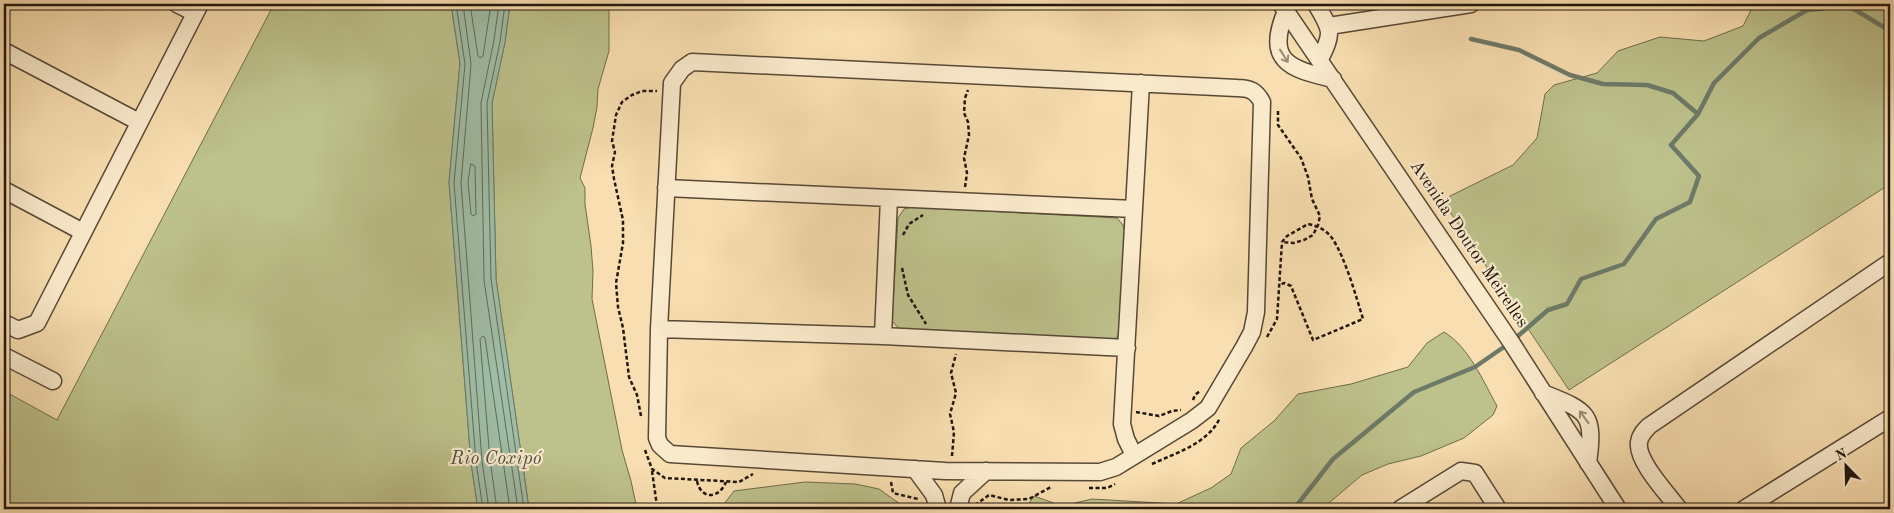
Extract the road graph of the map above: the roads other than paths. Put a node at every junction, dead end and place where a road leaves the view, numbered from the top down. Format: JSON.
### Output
{"nodes":[{"id":1,"x":177,"y":4,"type":"edge"},
{"id":2,"x":1316,"y":4,"type":"edge"},
{"id":3,"x":1471,"y":4,"type":"edge"},
{"id":4,"x":1284,"y":7,"type":"edge"},
{"id":5,"x":197,"y":8,"type":"edge"},
{"id":6,"x":1328,"y":26,"type":"junction"},
{"id":7,"x":4,"y":51,"type":"edge"},
{"id":8,"x":1320,"y":59,"type":"junction"},
{"id":9,"x":1333,"y":79,"type":"junction"},
{"id":10,"x":1141,"y":83,"type":"junction"},
{"id":11,"x":139,"y":122,"type":"junction"},
{"id":12,"x":666,"y":188,"type":"junction"},
{"id":13,"x":4,"y":190,"type":"edge"},
{"id":14,"x":890,"y":198,"type":"junction"},
{"id":15,"x":1134,"y":209,"type":"junction"},
{"id":16,"x":84,"y":232,"type":"junction"},
{"id":17,"x":1890,"y":262,"type":"edge"},
{"id":18,"x":4,"y":323,"type":"edge"},
{"id":19,"x":659,"y":329,"type":"junction"},
{"id":20,"x":883,"y":336,"type":"junction"},
{"id":21,"x":1126,"y":348,"type":"junction"},
{"id":22,"x":4,"y":356,"type":"edge"},
{"id":23,"x":53,"y":381,"type":"dead end"},
{"id":24,"x":1543,"y":393,"type":"junction"},
{"id":25,"x":1890,"y":418,"type":"edge"},
{"id":26,"x":1134,"y":455,"type":"junction"},
{"id":27,"x":1588,"y":463,"type":"junction"},
{"id":28,"x":915,"y":469,"type":"junction"},
{"id":29,"x":986,"y":472,"type":"junction"},
{"id":30,"x":960,"y":501,"type":"edge"},
{"id":31,"x":936,"y":502,"type":"edge"},
{"id":32,"x":1400,"y":509,"type":"edge"},
{"id":33,"x":1498,"y":509,"type":"edge"},
{"id":34,"x":1618,"y":509,"type":"edge"},
{"id":35,"x":1679,"y":509,"type":"edge"},
{"id":36,"x":1744,"y":509,"type":"edge"}],
"edges":[{"from":1,"to":5,"type":"street"},
{"from":2,"to":6,"type":"street"},
{"from":3,"to":6,"type":"street"},
{"from":4,"to":8,"type":"street","name":"Avenida Doutor Meirelles"},
{"from":4,"to":9,"type":"street","one_way":true},
{"from":5,"to":11,"type":"street"},
{"from":6,"to":8,"type":"street"},
{"from":7,"to":11,"type":"street"},
{"from":8,"to":9,"type":"street","name":"Avenida Doutor Meirelles"},
{"from":9,"to":24,"type":"street","name":"Avenida Doutor Meirelles"},
{"from":10,"to":12,"type":"street"},
{"from":10,"to":15,"type":"street"},
{"from":10,"to":26,"type":"street"},
{"from":11,"to":16,"type":"street"},
{"from":12,"to":14,"type":"street"},
{"from":12,"to":19,"type":"street"},
{"from":13,"to":16,"type":"street"},
{"from":14,"to":15,"type":"street"},
{"from":14,"to":20,"type":"street"},
{"from":15,"to":21,"type":"street"},
{"from":16,"to":18,"type":"street"},
{"from":17,"to":35,"type":"street"},
{"from":19,"to":20,"type":"street"},
{"from":19,"to":28,"type":"street"},
{"from":20,"to":21,"type":"street"},
{"from":21,"to":26,"type":"street"},
{"from":22,"to":23,"type":"street"},
{"from":24,"to":27,"type":"street","name":"Avenida Doutor Meirelles"},
{"from":27,"to":24,"type":"street","one_way":true},
{"from":25,"to":36,"type":"street"},
{"from":26,"to":29,"type":"street"},
{"from":27,"to":34,"type":"street","name":"Avenida Doutor Meirelles"},
{"from":28,"to":29,"type":"street"},
{"from":28,"to":31,"type":"street"},
{"from":29,"to":30,"type":"street"},
{"from":32,"to":33,"type":"street"}]}
